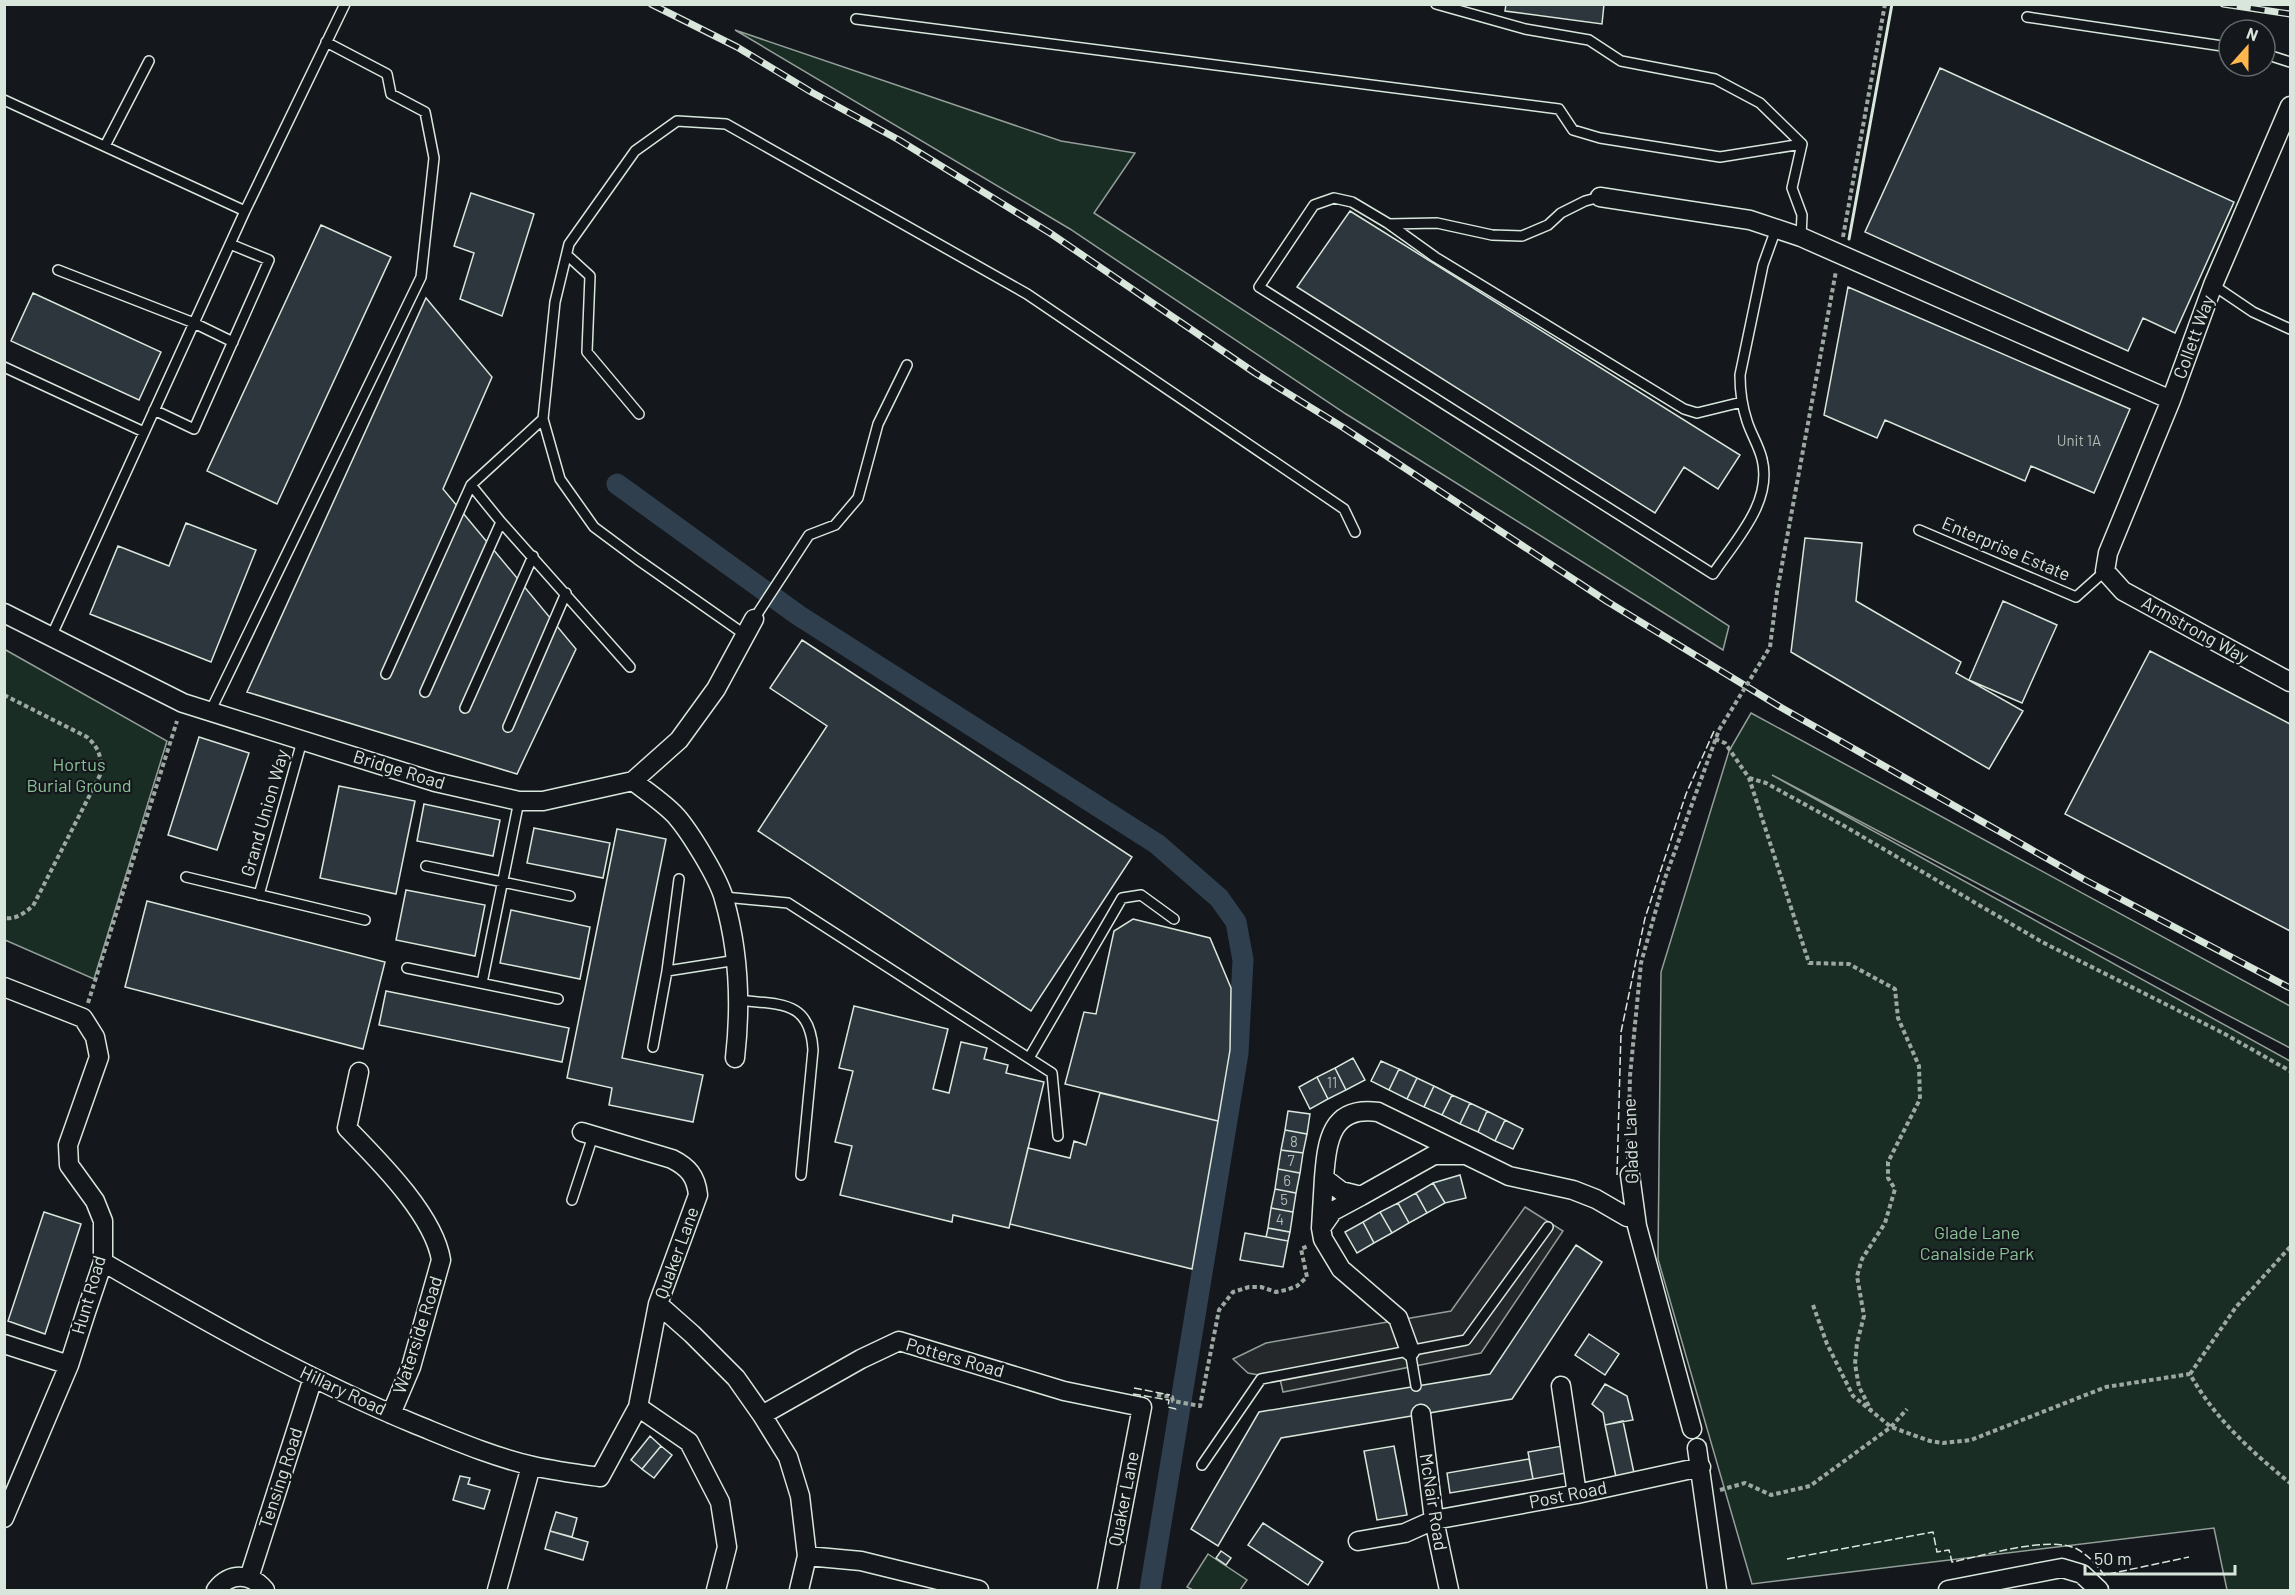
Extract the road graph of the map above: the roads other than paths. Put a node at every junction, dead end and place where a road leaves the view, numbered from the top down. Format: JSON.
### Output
{"nodes":[{"id":1,"x":345,"y":4,"type":"edge"},
{"id":2,"x":1436,"y":4,"type":"edge"},
{"id":3,"x":2027,"y":17,"type":"dead end"},
{"id":4,"x":856,"y":19,"type":"dead end"},
{"id":5,"x":326,"y":42,"type":"junction"},
{"id":6,"x":2217,"y":45,"type":"edge"},
{"id":7,"x":149,"y":61,"type":"dead end"},
{"id":8,"x":4,"y":100,"type":"edge"},
{"id":9,"x":2290,"y":106,"type":"edge"},
{"id":10,"x":1803,"y":144,"type":"junction"},
{"id":11,"x":105,"y":146,"type":"junction"},
{"id":12,"x":1600,"y":197,"type":"joint"},
{"id":13,"x":245,"y":211,"type":"junction"},
{"id":14,"x":1389,"y":224,"type":"junction"},
{"id":15,"x":1776,"y":229,"type":"junction"},
{"id":16,"x":1802,"y":237,"type":"junction"},
{"id":17,"x":230,"y":244,"type":"junction"},
{"id":18,"x":567,"y":255,"type":"junction"},
{"id":19,"x":58,"y":270,"type":"dead end"},
{"id":20,"x":2213,"y":285,"type":"junction"},
{"id":21,"x":194,"y":323,"type":"junction"},
{"id":22,"x":2290,"y":329,"type":"edge"},
{"id":23,"x":232,"y":342,"type":"junction"},
{"id":24,"x":907,"y":365,"type":"dead end"},
{"id":25,"x":4,"y":367,"type":"edge"},
{"id":26,"x":2171,"y":400,"type":"junction"},
{"id":27,"x":1742,"y":402,"type":"junction"},
{"id":28,"x":154,"y":410,"type":"junction"},
{"id":29,"x":639,"y":414,"type":"dead end"},
{"id":30,"x":543,"y":419,"type":"junction"},
{"id":31,"x":144,"y":432,"type":"junction"},
{"id":32,"x":471,"y":485,"type":"junction"},
{"id":33,"x":501,"y":522,"type":"junction"},
{"id":34,"x":1919,"y":530,"type":"dead end"},
{"id":35,"x":1355,"y":532,"type":"dead end"},
{"id":36,"x":532,"y":556,"type":"junction"},
{"id":37,"x":2105,"y":571,"type":"junction"},
{"id":38,"x":566,"y":593,"type":"junction"},
{"id":39,"x":4,"y":613,"type":"edge"},
{"id":40,"x":749,"y":626,"type":"junction"},
{"id":41,"x":51,"y":637,"type":"junction"},
{"id":42,"x":630,"y":667,"type":"dead end"},
{"id":43,"x":386,"y":674,"type":"dead end"},
{"id":44,"x":2290,"y":682,"type":"edge"},
{"id":45,"x":425,"y":692,"type":"dead end"},
{"id":46,"x":465,"y":708,"type":"dead end"},
{"id":47,"x":210,"y":712,"type":"junction"},
{"id":48,"x":508,"y":727,"type":"dead end"},
{"id":49,"x":302,"y":741,"type":"junction"},
{"id":50,"x":633,"y":781,"type":"junction"},
{"id":51,"x":519,"y":801,"type":"junction"},
{"id":52,"x":426,"y":866,"type":"dead end"},
{"id":53,"x":186,"y":877,"type":"dead end"},
{"id":54,"x":679,"y":879,"type":"dead end"},
{"id":55,"x":502,"y":882,"type":"junction"},
{"id":56,"x":259,"y":895,"type":"junction"},
{"id":57,"x":570,"y":896,"type":"dead end"},
{"id":58,"x":724,"y":897,"type":"junction"},
{"id":59,"x":1174,"y":919,"type":"dead end"},
{"id":60,"x":365,"y":920,"type":"dead end"},
{"id":61,"x":736,"y":960,"type":"junction"},
{"id":62,"x":407,"y":968,"type":"dead end"},
{"id":63,"x":668,"y":971,"type":"junction"},
{"id":64,"x":482,"y":983,"type":"junction"},
{"id":65,"x":4,"y":987,"type":"edge"},
{"id":66,"x":558,"y":999,"type":"dead end"},
{"id":67,"x":738,"y":1000,"type":"junction"},
{"id":68,"x":653,"y":1047,"type":"dead end"},
{"id":69,"x":735,"y":1058,"type":"dead end"},
{"id":70,"x":1029,"y":1058,"type":"junction"},
{"id":71,"x":359,"y":1072,"type":"dead end"},
{"id":72,"x":587,"y":1134,"type":"joint"},
{"id":73,"x":1058,"y":1136,"type":"dead end"},
{"id":74,"x":1465,"y":1155,"type":"junction"},
{"id":75,"x":801,"y":1175,"type":"dead end"},
{"id":76,"x":1630,"y":1175,"type":"road end"},
{"id":77,"x":1324,"y":1178,"type":"junction"},
{"id":78,"x":1361,"y":1196,"type":"junction"},
{"id":79,"x":572,"y":1200,"type":"dead end"},
{"id":80,"x":1635,"y":1216,"type":"junction"},
{"id":81,"x":1548,"y":1227,"type":"dead end"},
{"id":82,"x":1318,"y":1235,"type":"junction"},
{"id":83,"x":103,"y":1262,"type":"junction"},
{"id":84,"x":658,"y":1304,"type":"junction"},
{"id":85,"x":4,"y":1344,"type":"edge"},
{"id":86,"x":1410,"y":1351,"type":"junction"},
{"id":87,"x":69,"y":1365,"type":"junction"},
{"id":88,"x":313,"y":1378,"type":"junction"},
{"id":89,"x":1416,"y":1386,"type":"dead end"},
{"id":90,"x":1561,"y":1386,"type":"dead end"},
{"id":91,"x":1134,"y":1405,"type":"joint"},
{"id":92,"x":638,"y":1407,"type":"junction"},
{"id":93,"x":391,"y":1414,"type":"junction"},
{"id":94,"x":1421,"y":1414,"type":"dead end"},
{"id":95,"x":762,"y":1415,"type":"junction"},
{"id":96,"x":1692,"y":1429,"type":"joint"},
{"id":97,"x":1697,"y":1448,"type":"joint"},
{"id":98,"x":1202,"y":1465,"type":"dead end"},
{"id":99,"x":531,"y":1466,"type":"junction"},
{"id":100,"x":1701,"y":1467,"type":"junction"},
{"id":101,"x":600,"y":1477,"type":"joint"},
{"id":102,"x":1578,"y":1494,"type":"junction"},
{"id":103,"x":4,"y":1518,"type":"edge"},
{"id":104,"x":1434,"y":1520,"type":"junction"},
{"id":105,"x":1358,"y":1541,"type":"dead end"},
{"id":106,"x":807,"y":1556,"type":"junction"},
{"id":107,"x":249,"y":1578,"type":"junction"},
{"id":108,"x":216,"y":1590,"type":"edge"},
{"id":109,"x":265,"y":1590,"type":"edge"},
{"id":110,"x":497,"y":1590,"type":"edge"},
{"id":111,"x":716,"y":1590,"type":"edge"},
{"id":112,"x":799,"y":1590,"type":"edge"},
{"id":113,"x":979,"y":1590,"type":"edge"},
{"id":114,"x":1107,"y":1590,"type":"edge"},
{"id":115,"x":1449,"y":1590,"type":"edge"},
{"id":116,"x":1718,"y":1590,"type":"edge"},
{"id":117,"x":1948,"y":1590,"type":"edge"},
{"id":118,"x":2099,"y":1590,"type":"edge"}],
"edges":[{"from":1,"to":5,"type":"lane"},
{"from":2,"to":10,"type":"lane"},
{"from":3,"to":6,"type":"lane"},
{"from":4,"to":10,"type":"lane"},
{"from":5,"to":13,"type":"lane"},
{"from":5,"to":47,"type":"lane"},
{"from":7,"to":11,"type":"lane"},
{"from":8,"to":11,"type":"lane"},
{"from":9,"to":20,"type":"street","name":"Collett Way"},
{"from":10,"to":16,"type":"lane"},
{"from":11,"to":13,"type":"lane"},
{"from":12,"to":14,"type":"lane"},
{"from":12,"to":15,"type":"street"},
{"from":13,"to":17,"type":"lane"},
{"from":14,"to":27,"type":"lane"},
{"from":14,"to":27,"type":"lane"},
{"from":15,"to":16,"type":"street"},
{"from":15,"to":27,"type":"lane"},
{"from":16,"to":26,"type":"street"},
{"from":17,"to":21,"type":"lane"},
{"from":17,"to":23,"type":"lane"},
{"from":18,"to":29,"type":"lane"},
{"from":18,"to":30,"type":"lane"},
{"from":18,"to":35,"type":"lane"},
{"from":19,"to":21,"type":"lane"},
{"from":20,"to":22,"type":"lane"},
{"from":20,"to":26,"type":"street","name":"Collett Way"},
{"from":21,"to":23,"type":"lane"},
{"from":21,"to":28,"type":"lane"},
{"from":23,"to":28,"type":"lane"},
{"from":24,"to":40,"type":"lane"},
{"from":25,"to":31,"type":"lane"},
{"from":26,"to":37,"type":"street","name":"Collett Way"},
{"from":28,"to":31,"type":"lane"},
{"from":30,"to":32,"type":"lane"},
{"from":30,"to":40,"type":"lane"},
{"from":31,"to":41,"type":"lane"},
{"from":32,"to":33,"type":"lane"},
{"from":32,"to":43,"type":"lane"},
{"from":33,"to":36,"type":"lane"},
{"from":33,"to":45,"type":"lane"},
{"from":34,"to":37,"type":"lane","name":"Enterprise Estate"},
{"from":36,"to":38,"type":"lane"},
{"from":36,"to":46,"type":"lane"},
{"from":37,"to":44,"type":"street","name":"Armstrong Way"},
{"from":38,"to":42,"type":"lane"},
{"from":38,"to":48,"type":"lane"},
{"from":39,"to":41,"type":"street","name":"Bridge Road"},
{"from":40,"to":50,"type":"street","name":"Bridge Road"},
{"from":41,"to":47,"type":"street","name":"Bridge Road"},
{"from":47,"to":49,"type":"street","name":"Bridge Road"},
{"from":49,"to":51,"type":"street","name":"Bridge Road"},
{"from":49,"to":56,"type":"lane","name":"Grand Union Way"},
{"from":50,"to":51,"type":"street","name":"Bridge Road"},
{"from":50,"to":58,"type":"street"},
{"from":51,"to":55,"type":"lane"},
{"from":52,"to":55,"type":"lane"},
{"from":53,"to":56,"type":"lane"},
{"from":54,"to":63,"type":"lane"},
{"from":55,"to":57,"type":"lane"},
{"from":55,"to":64,"type":"lane"},
{"from":56,"to":60,"type":"lane"},
{"from":58,"to":61,"type":"street"},
{"from":58,"to":70,"type":"lane"},
{"from":59,"to":70,"type":"lane"},
{"from":61,"to":63,"type":"lane"},
{"from":61,"to":67,"type":"street"},
{"from":62,"to":64,"type":"lane"},
{"from":63,"to":68,"type":"lane"},
{"from":64,"to":66,"type":"lane"},
{"from":65,"to":83,"type":"street","name":"Hunt Road"},
{"from":67,"to":69,"type":"street"},
{"from":67,"to":75,"type":"lane"},
{"from":70,"to":73,"type":"lane"},
{"from":71,"to":93,"type":"street","name":"Waterside Road"},
{"from":72,"to":79,"type":"lane"},
{"from":72,"to":84,"type":"street","name":"Quaker Lane"},
{"from":74,"to":77,"type":"street"},
{"from":74,"to":78,"type":"street"},
{"from":74,"to":80,"type":"street"},
{"from":76,"to":80,"type":"street","name":"Glade Lane"},
{"from":77,"to":78,"type":"street"},
{"from":77,"to":82,"type":"street"},
{"from":78,"to":82,"type":"street"},
{"from":80,"to":96,"type":"street","name":"Glade Lane"},
{"from":81,"to":86,"type":"lane"},
{"from":82,"to":86,"type":"street"},
{"from":83,"to":87,"type":"street","name":"Hunt Road"},
{"from":83,"to":88,"type":"street","name":"Hillary Road"},
{"from":84,"to":92,"type":"street","name":"Quaker Lane"},
{"from":84,"to":95,"type":"street"},
{"from":85,"to":87,"type":"street"},
{"from":86,"to":89,"type":"lane"},
{"from":86,"to":98,"type":"lane"},
{"from":87,"to":103,"type":"street","name":"Hunt Road"},
{"from":88,"to":93,"type":"street","name":"Hillary Road"},
{"from":88,"to":107,"type":"street","name":"Tensing Road"},
{"from":90,"to":102,"type":"street"},
{"from":91,"to":95,"type":"street","name":"Potters Road"},
{"from":91,"to":114,"type":"street","name":"Quaker Lane"},
{"from":92,"to":101,"type":"street","name":"Quaker Lane"},
{"from":92,"to":111,"type":"street"},
{"from":93,"to":99,"type":"street","name":"Hillary Road"},
{"from":94,"to":104,"type":"street","name":"McNair Road"},
{"from":95,"to":106,"type":"street"},
{"from":96,"to":97,"type":"lane","name":"Glade Lane"},
{"from":97,"to":100,"type":"street","name":"Glade Lane"},
{"from":99,"to":101,"type":"street","name":"Hillary Road"},
{"from":99,"to":110,"type":"street"},
{"from":100,"to":102,"type":"street","name":"Post Road"},
{"from":100,"to":116,"type":"street","name":"Glade Lane"},
{"from":102,"to":104,"type":"street","name":"Post Road"},
{"from":104,"to":105,"type":"street","name":"Post Road"},
{"from":104,"to":115,"type":"street","name":"McNair Road"},
{"from":106,"to":112,"type":"street"},
{"from":106,"to":113,"type":"street"},
{"from":107,"to":108,"type":"street"},
{"from":107,"to":109,"type":"street"},
{"from":117,"to":118,"type":"street"}]}
